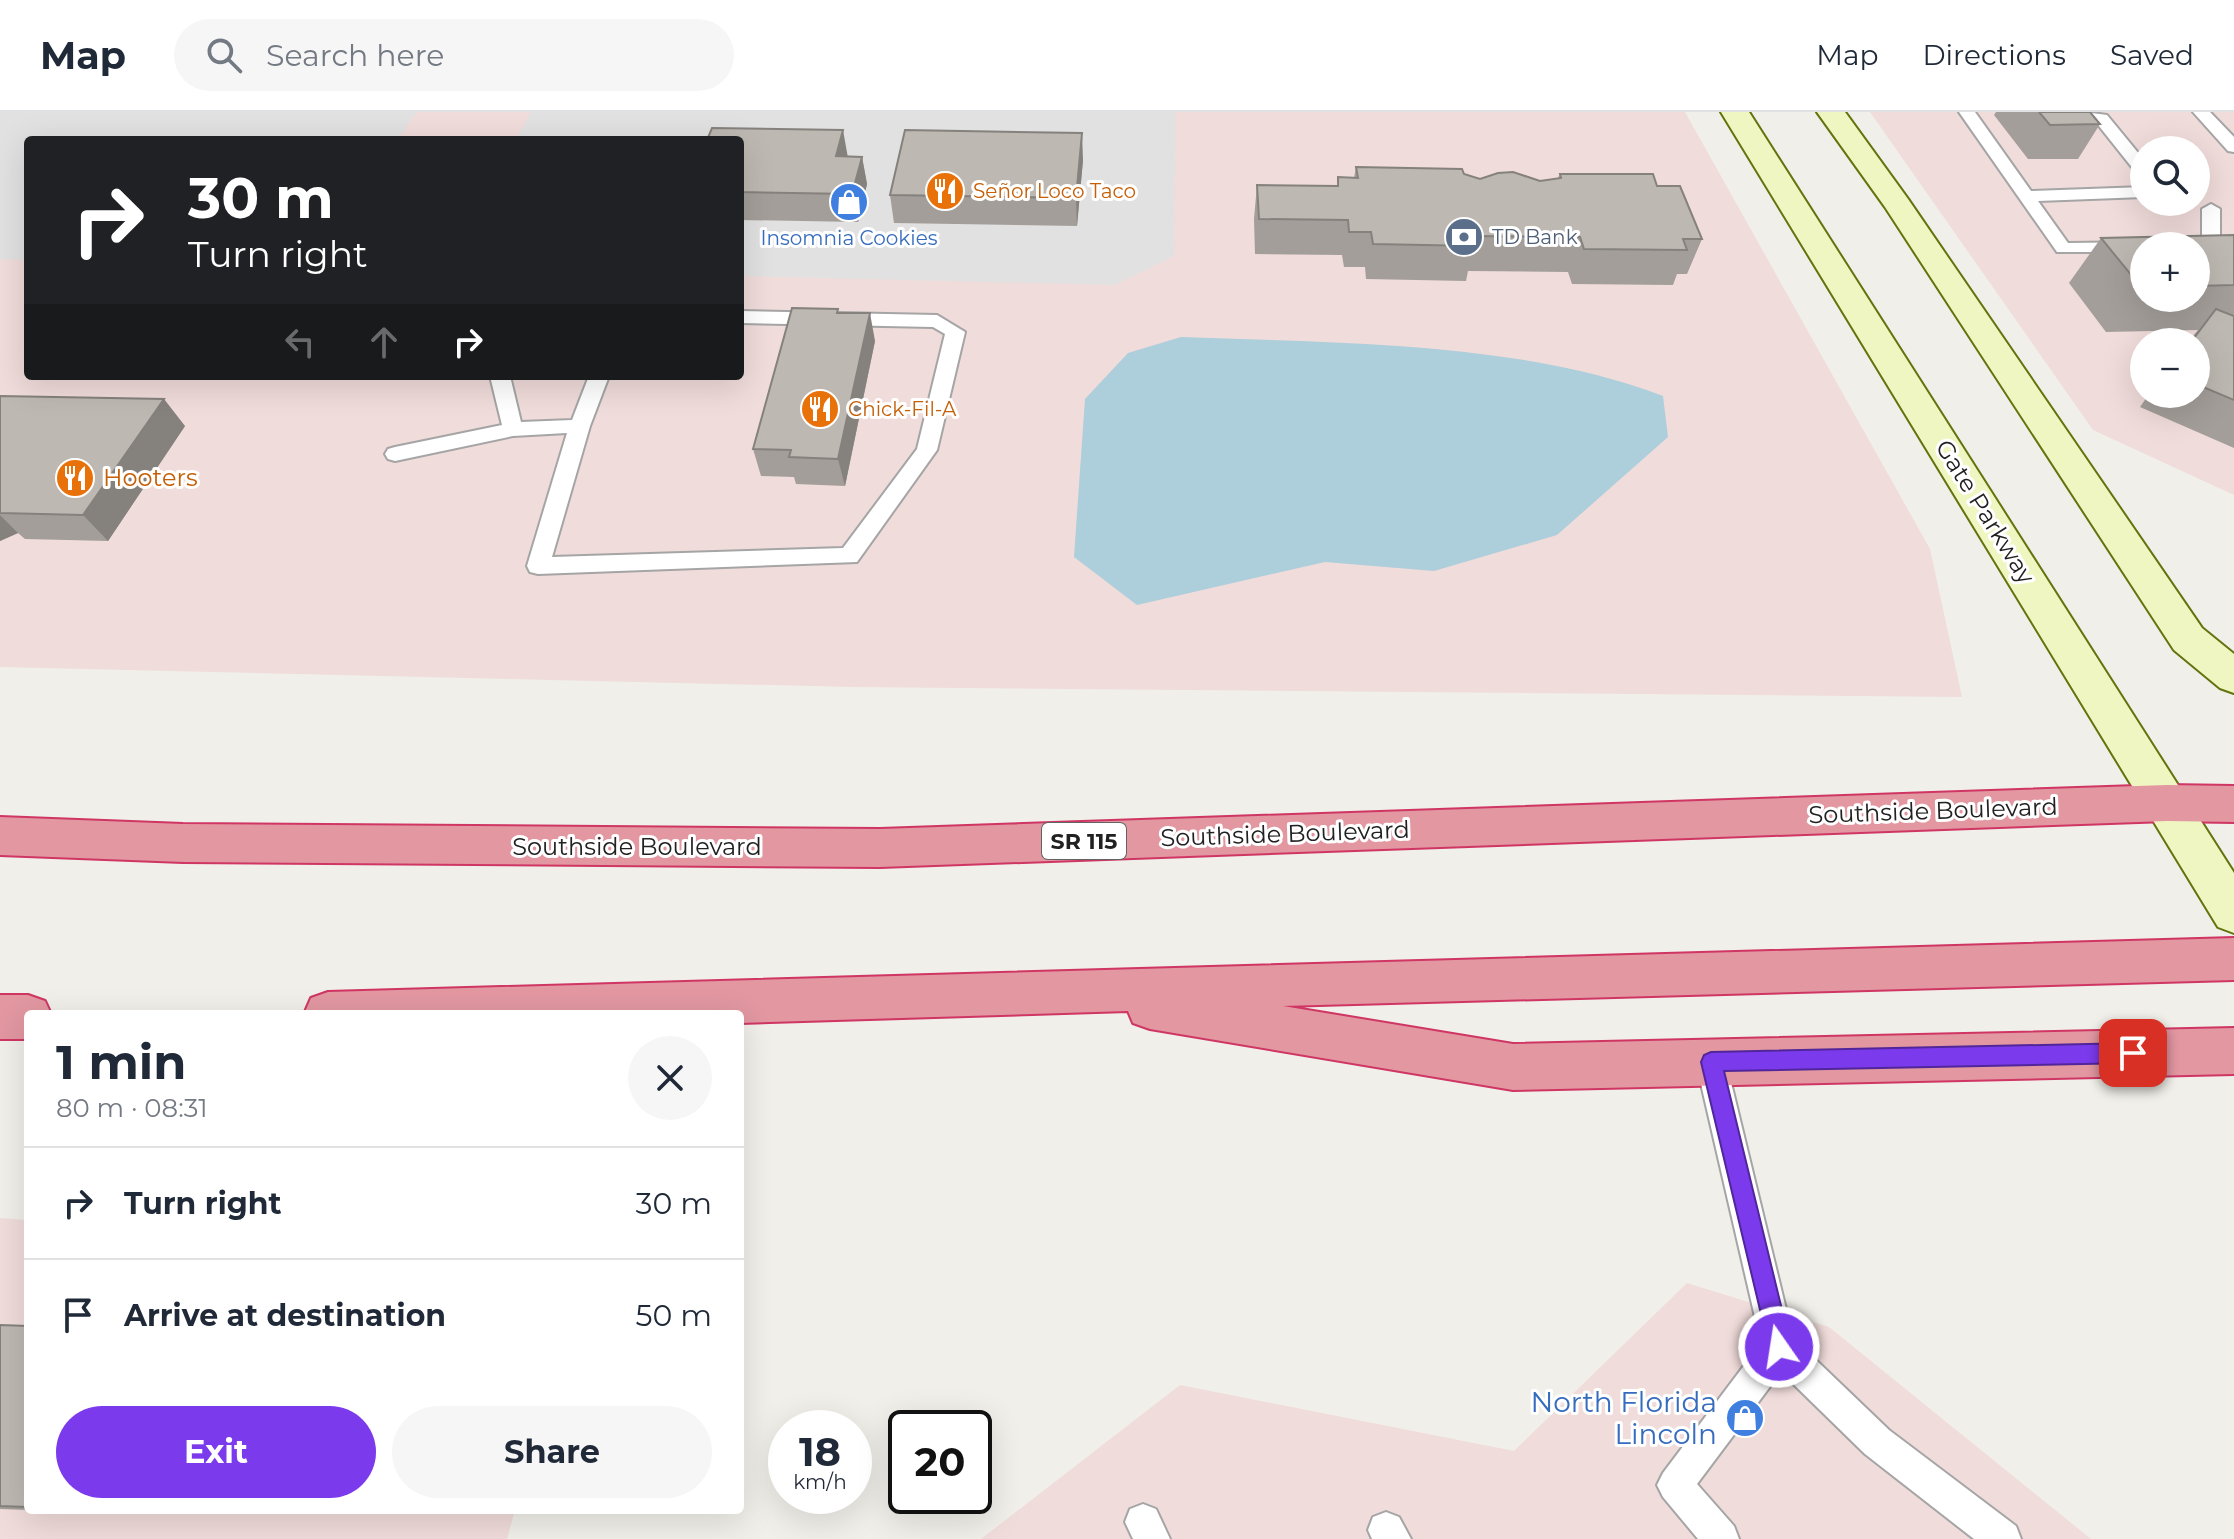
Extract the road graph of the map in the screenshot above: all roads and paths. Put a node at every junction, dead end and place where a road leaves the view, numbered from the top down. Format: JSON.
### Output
{"nodes":[{"id":1,"x":1735,"y":112,"type":"edge"},
{"id":2,"x":1831,"y":112,"type":"edge"},
{"id":3,"x":1967,"y":112,"type":"edge"},
{"id":4,"x":2092,"y":112,"type":"edge"},
{"id":5,"x":2201,"y":112,"type":"edge"},
{"id":6,"x":2234,"y":147,"type":"edge"},
{"id":7,"x":2130,"y":154,"type":"edge"},
{"id":8,"x":2130,"y":192,"type":"edge"},
{"id":9,"x":2026,"y":196,"type":"junction"},
{"id":10,"x":2210,"y":207,"type":"edge"},
{"id":11,"x":2234,"y":209,"type":"edge"},
{"id":12,"x":2130,"y":247,"type":"edge"},
{"id":13,"x":744,"y":317,"type":"edge"},
{"id":14,"x":501,"y":380,"type":"edge"},
{"id":15,"x":597,"y":380,"type":"edge"},
{"id":16,"x":580,"y":426,"type":"junction"},
{"id":17,"x":513,"y":429,"type":"junction"},
{"id":18,"x":395,"y":454,"type":"dead end"},
{"id":19,"x":2234,"y":677,"type":"edge"},
{"id":20,"x":2167,"y":803,"type":"junction"},
{"id":21,"x":2234,"y":804,"type":"edge"},
{"id":22,"x":0,"y":836,"type":"edge"},
{"id":23,"x":2234,"y":913,"type":"edge"},
{"id":24,"x":2234,"y":959,"type":"edge"},
{"id":25,"x":1049,"y":991,"type":"junction"},
{"id":26,"x":453,"y":1010,"type":"edge"},
{"id":27,"x":0,"y":1017,"type":"edge"},
{"id":28,"x":24,"y":1017,"type":"edge"},
{"id":29,"x":2234,"y":1051,"type":"edge"},
{"id":30,"x":1711,"y":1062,"type":"junction"},
{"id":31,"x":1779,"y":1347,"type":"junction"},
{"id":32,"x":1721,"y":1539,"type":"edge"},
{"id":33,"x":2003,"y":1539,"type":"edge"}],
"edges":[{"from":1,"to":20,"type":"main road","name":"Gate Parkway"},
{"from":2,"to":19,"type":"main road"},
{"from":3,"to":9,"type":"lane"},
{"from":4,"to":7,"type":"lane"},
{"from":5,"to":6,"type":"lane"},
{"from":8,"to":9,"type":"lane"},
{"from":9,"to":12,"type":"lane"},
{"from":10,"to":11,"type":"lane"},
{"from":13,"to":16,"type":"lane"},
{"from":14,"to":17,"type":"lane"},
{"from":15,"to":16,"type":"lane"},
{"from":16,"to":17,"type":"lane"},
{"from":17,"to":18,"type":"lane"},
{"from":20,"to":21,"type":"highway","name":"Southside Boulevard","number":"SR 115"},
{"from":20,"to":22,"type":"highway","name":"Southside Boulevard","number":"SR 115"},
{"from":20,"to":23,"type":"main road","name":"Gate Parkway"},
{"from":24,"to":25,"type":"highway"},
{"from":25,"to":26,"type":"highway"},
{"from":25,"to":30,"type":"highway"},
{"from":27,"to":28,"type":"highway"},
{"from":29,"to":30,"type":"highway"},
{"from":30,"to":31,"type":"lane"},
{"from":31,"to":32,"type":"lane"},
{"from":31,"to":33,"type":"lane"}]}
